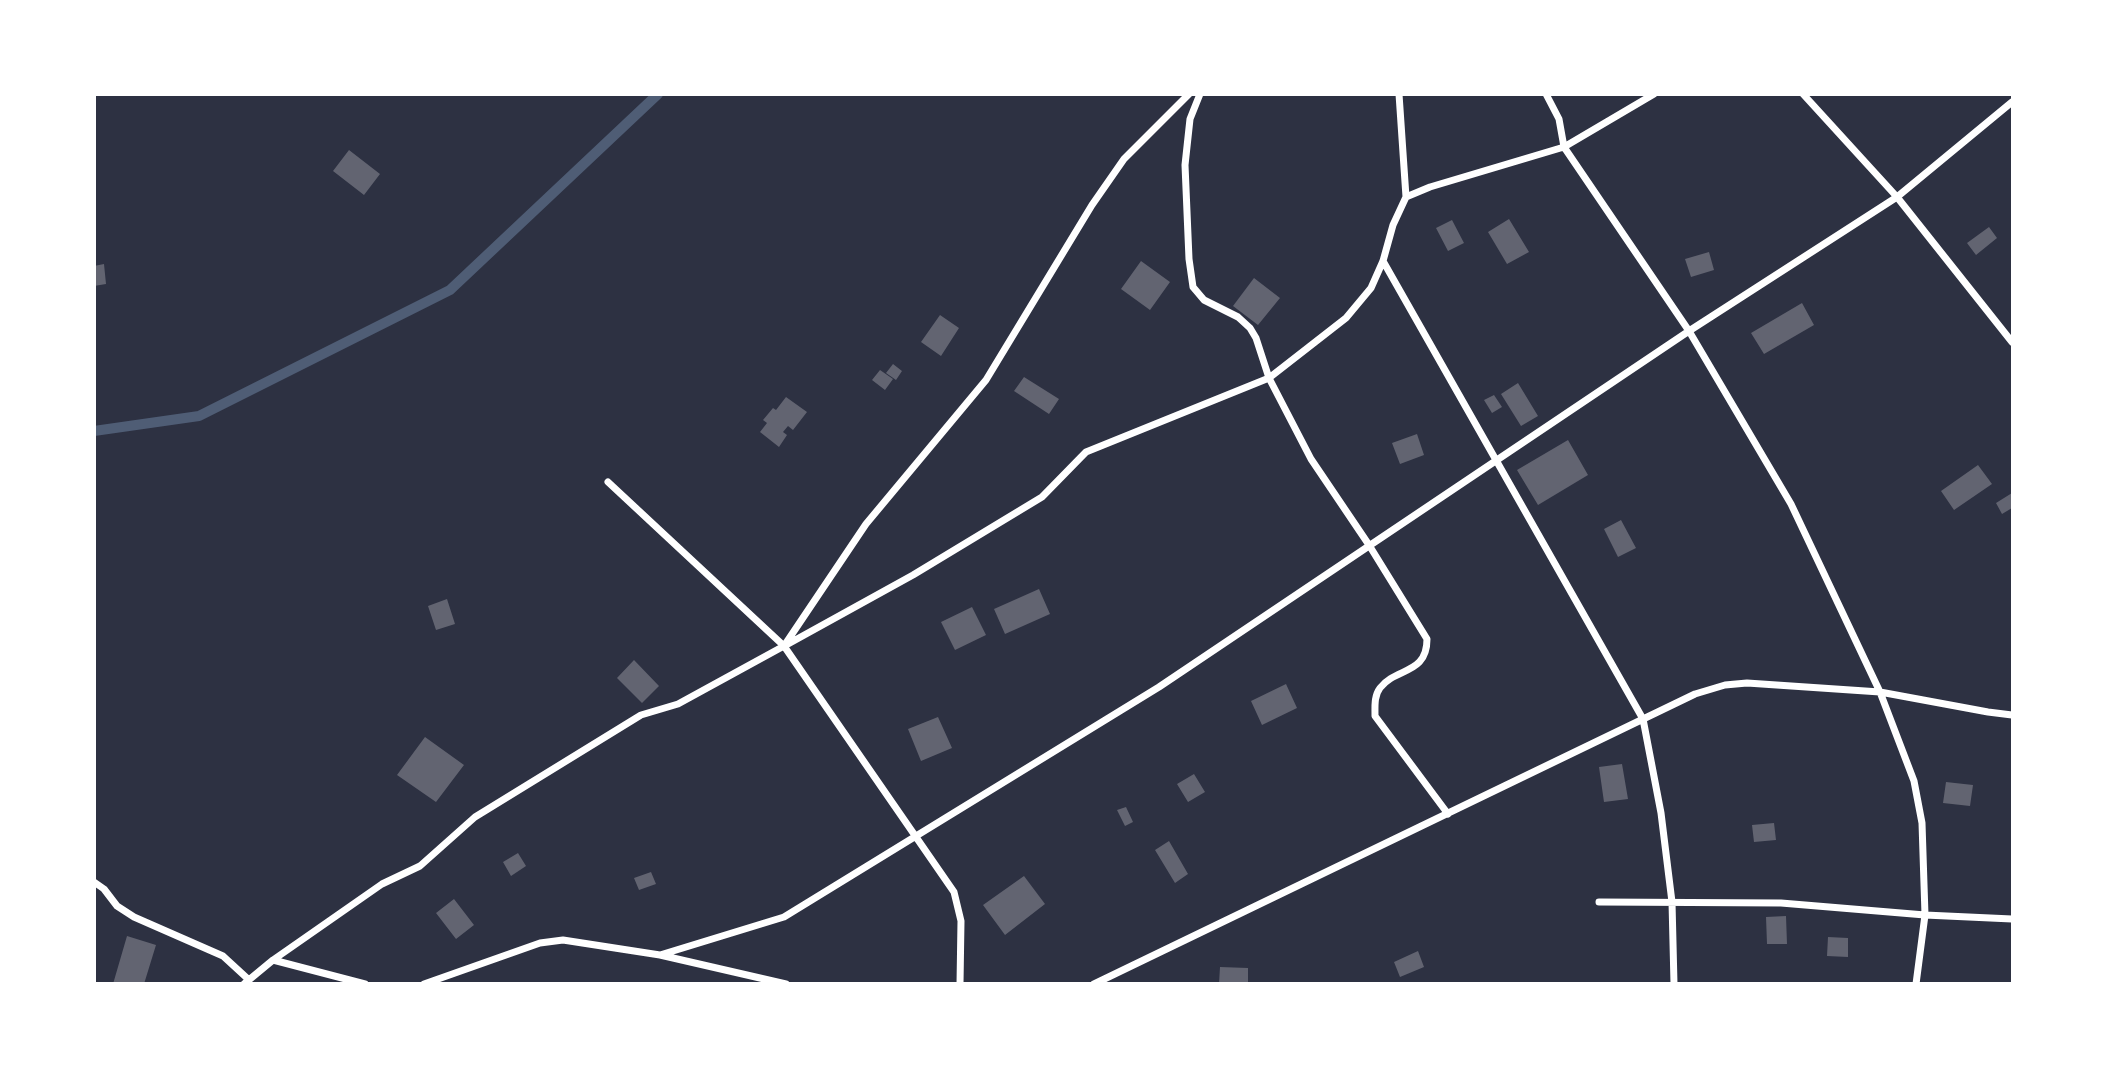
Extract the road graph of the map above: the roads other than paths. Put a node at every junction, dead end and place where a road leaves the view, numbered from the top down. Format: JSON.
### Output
{"nodes":[{"id":1,"x":1189,"y":94,"type":"edge"},
{"id":2,"x":1200,"y":94,"type":"edge"},
{"id":3,"x":1399,"y":94,"type":"edge"},
{"id":4,"x":1546,"y":94,"type":"edge"},
{"id":5,"x":1654,"y":94,"type":"edge"},
{"id":6,"x":1803,"y":94,"type":"edge"},
{"id":7,"x":2012,"y":102,"type":"edge"},
{"id":8,"x":1564,"y":147,"type":"junction"},
{"id":9,"x":1406,"y":197,"type":"junction"},
{"id":10,"x":1897,"y":197,"type":"junction"},
{"id":11,"x":1383,"y":261,"type":"junction"},
{"id":12,"x":1689,"y":331,"type":"junction"},
{"id":13,"x":2012,"y":342,"type":"edge"},
{"id":14,"x":1269,"y":378,"type":"junction"},
{"id":15,"x":1495,"y":460,"type":"junction"},
{"id":16,"x":608,"y":482,"type":"dead end"},
{"id":17,"x":1369,"y":545,"type":"junction"},
{"id":18,"x":784,"y":646,"type":"junction"},
{"id":19,"x":1880,"y":692,"type":"junction"},
{"id":20,"x":2012,"y":715,"type":"edge"},
{"id":21,"x":1643,"y":719,"type":"junction"},
{"id":22,"x":1448,"y":814,"type":"junction"},
{"id":23,"x":914,"y":837,"type":"junction"},
{"id":24,"x":94,"y":882,"type":"edge"},
{"id":25,"x":1599,"y":902,"type":"dead end"},
{"id":26,"x":1672,"y":902,"type":"junction"},
{"id":27,"x":1925,"y":915,"type":"junction"},
{"id":28,"x":2012,"y":919,"type":"edge"},
{"id":29,"x":660,"y":955,"type":"junction"},
{"id":30,"x":273,"y":960,"type":"junction"},
{"id":31,"x":246,"y":981,"type":"edge"},
{"id":32,"x":365,"y":984,"type":"edge"},
{"id":33,"x":424,"y":984,"type":"edge"},
{"id":34,"x":786,"y":984,"type":"edge"},
{"id":35,"x":960,"y":984,"type":"edge"},
{"id":36,"x":1094,"y":984,"type":"edge"},
{"id":37,"x":1674,"y":984,"type":"edge"},
{"id":38,"x":1916,"y":984,"type":"edge"}],
"edges":[{"from":1,"to":18,"type":"street"},
{"from":2,"to":14,"type":"street"},
{"from":3,"to":9,"type":"street"},
{"from":4,"to":8,"type":"street"},
{"from":5,"to":8,"type":"street"},
{"from":6,"to":10,"type":"street"},
{"from":7,"to":10,"type":"street"},
{"from":8,"to":9,"type":"street"},
{"from":8,"to":12,"type":"street"},
{"from":9,"to":11,"type":"street"},
{"from":10,"to":12,"type":"street"},
{"from":10,"to":13,"type":"street"},
{"from":11,"to":14,"type":"street"},
{"from":11,"to":15,"type":"street"},
{"from":12,"to":15,"type":"street"},
{"from":12,"to":19,"type":"street"},
{"from":14,"to":17,"type":"street"},
{"from":14,"to":18,"type":"street"},
{"from":15,"to":17,"type":"street"},
{"from":15,"to":21,"type":"street"},
{"from":16,"to":18,"type":"street"},
{"from":17,"to":22,"type":"street"},
{"from":17,"to":23,"type":"street"},
{"from":18,"to":23,"type":"street"},
{"from":18,"to":30,"type":"street"},
{"from":19,"to":20,"type":"street"},
{"from":19,"to":21,"type":"street"},
{"from":19,"to":27,"type":"street"},
{"from":21,"to":22,"type":"street"},
{"from":21,"to":26,"type":"street"},
{"from":22,"to":36,"type":"street"},
{"from":23,"to":29,"type":"street"},
{"from":23,"to":35,"type":"street"},
{"from":24,"to":31,"type":"street"},
{"from":25,"to":26,"type":"street"},
{"from":26,"to":27,"type":"street"},
{"from":26,"to":37,"type":"street"},
{"from":27,"to":28,"type":"street"},
{"from":27,"to":38,"type":"street"},
{"from":29,"to":33,"type":"street"},
{"from":29,"to":34,"type":"street"},
{"from":30,"to":31,"type":"street"},
{"from":30,"to":32,"type":"street"}]}
